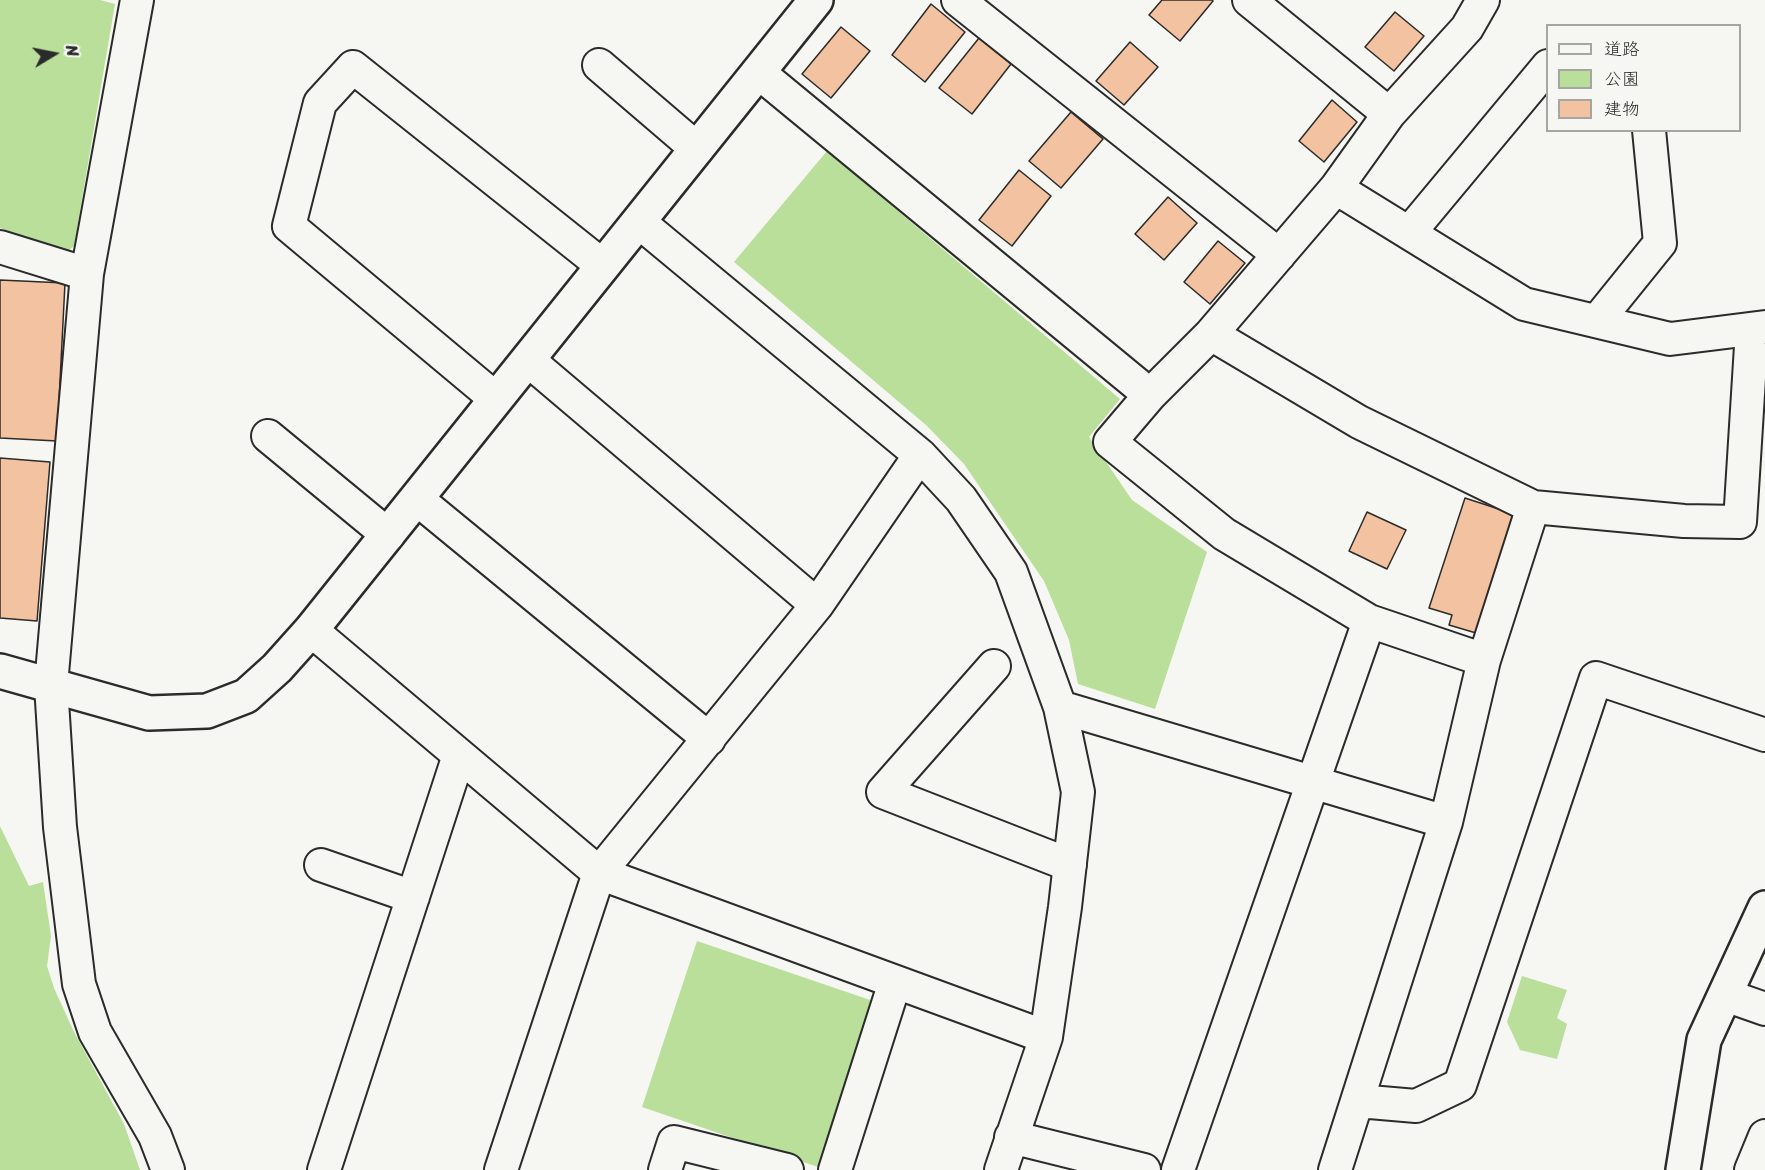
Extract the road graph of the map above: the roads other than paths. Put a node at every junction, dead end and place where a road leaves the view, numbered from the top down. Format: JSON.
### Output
{"nodes":[{"id":1,"x":137,"y":0,"type":"edge"},
{"id":2,"x":815,"y":0,"type":"edge"},
{"id":3,"x":958,"y":0,"type":"edge"},
{"id":4,"x":1249,"y":0,"type":"edge"},
{"id":5,"x":1483,"y":0,"type":"edge"},
{"id":6,"x":599,"y":65,"type":"dead end"},
{"id":7,"x":1546,"y":68,"type":"edge"},
{"id":8,"x":758,"y":72,"type":"junction"},
{"id":9,"x":1389,"y":114,"type":"junction"},
{"id":10,"x":1649,"y":132,"type":"edge"},
{"id":11,"x":697,"y":149,"type":"junction"},
{"id":12,"x":1336,"y":188,"type":"junction"},
{"id":13,"x":639,"y":222,"type":"junction"},
{"id":14,"x":1409,"y":233,"type":"junction"},
{"id":15,"x":0,"y":247,"type":"edge"},
{"id":16,"x":1279,"y":255,"type":"junction"},
{"id":17,"x":603,"y":266,"type":"junction"},
{"id":18,"x":87,"y":274,"type":"junction"},
{"id":19,"x":1597,"y":321,"type":"junction"},
{"id":20,"x":1759,"y":329,"type":"edge"},
{"id":21,"x":1211,"y":334,"type":"junction"},
{"id":22,"x":528,"y":360,"type":"junction"},
{"id":23,"x":1150,"y":395,"type":"junction"},
{"id":24,"x":496,"y":399,"type":"junction"},
{"id":25,"x":268,"y":436,"type":"dead end"},
{"id":26,"x":920,"y":455,"type":"junction"},
{"id":27,"x":417,"y":499,"type":"junction"},
{"id":28,"x":1533,"y":507,"type":"junction"},
{"id":29,"x":388,"y":535,"type":"junction"},
{"id":30,"x":817,"y":605,"type":"junction"},
{"id":31,"x":1369,"y":621,"type":"junction"},
{"id":32,"x":311,"y":630,"type":"junction"},
{"id":33,"x":1484,"y":660,"type":"junction"},
{"id":34,"x":994,"y":666,"type":"dead end"},
{"id":35,"x":0,"y":671,"type":"edge"},
{"id":36,"x":51,"y":685,"type":"junction"},
{"id":37,"x":1060,"y":707,"type":"junction"},
{"id":38,"x":1765,"y":735,"type":"edge"},
{"id":39,"x":709,"y":739,"type":"junction"},
{"id":40,"x":459,"y":755,"type":"junction"},
{"id":41,"x":1312,"y":782,"type":"junction"},
{"id":42,"x":1446,"y":822,"type":"junction"},
{"id":43,"x":321,"y":865,"type":"dead end"},
{"id":44,"x":1070,"y":865,"type":"junction"},
{"id":45,"x":599,"y":873,"type":"junction"},
{"id":46,"x":413,"y":897,"type":"junction"},
{"id":47,"x":1765,"y":908,"type":"edge"},
{"id":48,"x":895,"y":981,"type":"junction"},
{"id":49,"x":1725,"y":995,"type":"junction"},
{"id":50,"x":1765,"y":1009,"type":"edge"},
{"id":51,"x":1046,"y":1037,"type":"junction"},
{"id":52,"x":1358,"y":1101,"type":"junction"},
{"id":53,"x":1765,"y":1136,"type":"edge"},
{"id":54,"x":1011,"y":1137,"type":"junction"},
{"id":55,"x":168,"y":1170,"type":"edge"},
{"id":56,"x":324,"y":1170,"type":"edge"},
{"id":57,"x":501,"y":1170,"type":"edge"},
{"id":58,"x":665,"y":1170,"type":"edge"},
{"id":59,"x":787,"y":1170,"type":"edge"},
{"id":60,"x":835,"y":1170,"type":"edge"},
{"id":61,"x":1001,"y":1170,"type":"edge"},
{"id":62,"x":1144,"y":1170,"type":"edge"},
{"id":63,"x":1178,"y":1170,"type":"edge"},
{"id":64,"x":1335,"y":1170,"type":"edge"},
{"id":65,"x":1683,"y":1170,"type":"edge"},
{"id":66,"x":1751,"y":1170,"type":"edge"}],
"edges":[{"from":1,"to":18,"type":"street"},
{"from":2,"to":8,"type":"street"},
{"from":3,"to":16,"type":"street"},
{"from":4,"to":9,"type":"street"},
{"from":5,"to":9,"type":"street"},
{"from":6,"to":11,"type":"street"},
{"from":7,"to":14,"type":"street"},
{"from":8,"to":11,"type":"street"},
{"from":8,"to":23,"type":"street"},
{"from":9,"to":12,"type":"street"},
{"from":10,"to":19,"type":"street"},
{"from":11,"to":13,"type":"street"},
{"from":12,"to":14,"type":"street"},
{"from":12,"to":16,"type":"street"},
{"from":13,"to":17,"type":"street"},
{"from":13,"to":26,"type":"street"},
{"from":14,"to":19,"type":"street"},
{"from":15,"to":18,"type":"street"},
{"from":16,"to":21,"type":"street"},
{"from":17,"to":22,"type":"street"},
{"from":17,"to":24,"type":"street"},
{"from":18,"to":36,"type":"street"},
{"from":19,"to":20,"type":"street"},
{"from":20,"to":28,"type":"street"},
{"from":21,"to":23,"type":"street"},
{"from":21,"to":28,"type":"street"},
{"from":22,"to":24,"type":"street"},
{"from":22,"to":30,"type":"street"},
{"from":23,"to":31,"type":"street"},
{"from":24,"to":27,"type":"street"},
{"from":25,"to":29,"type":"street"},
{"from":26,"to":30,"type":"street"},
{"from":26,"to":37,"type":"street"},
{"from":27,"to":29,"type":"street"},
{"from":27,"to":39,"type":"street"},
{"from":28,"to":33,"type":"street"},
{"from":29,"to":32,"type":"street"},
{"from":30,"to":39,"type":"street"},
{"from":31,"to":33,"type":"street"},
{"from":31,"to":41,"type":"street"},
{"from":32,"to":36,"type":"street"},
{"from":32,"to":40,"type":"street"},
{"from":33,"to":42,"type":"street"},
{"from":34,"to":44,"type":"street"},
{"from":35,"to":36,"type":"street"},
{"from":36,"to":55,"type":"street"},
{"from":37,"to":41,"type":"street"},
{"from":37,"to":44,"type":"street"},
{"from":38,"to":52,"type":"street"},
{"from":39,"to":45,"type":"street"},
{"from":40,"to":45,"type":"street"},
{"from":40,"to":46,"type":"street"},
{"from":41,"to":42,"type":"street"},
{"from":41,"to":63,"type":"street"},
{"from":42,"to":52,"type":"street"},
{"from":43,"to":46,"type":"street"},
{"from":44,"to":51,"type":"street"},
{"from":45,"to":48,"type":"street"},
{"from":45,"to":57,"type":"street"},
{"from":46,"to":56,"type":"street"},
{"from":47,"to":49,"type":"street"},
{"from":48,"to":51,"type":"street"},
{"from":48,"to":60,"type":"street"},
{"from":49,"to":50,"type":"street"},
{"from":49,"to":65,"type":"street"},
{"from":51,"to":54,"type":"street"},
{"from":52,"to":64,"type":"street"},
{"from":53,"to":66,"type":"street"},
{"from":54,"to":61,"type":"street"},
{"from":54,"to":62,"type":"street"},
{"from":58,"to":59,"type":"street"}]}
